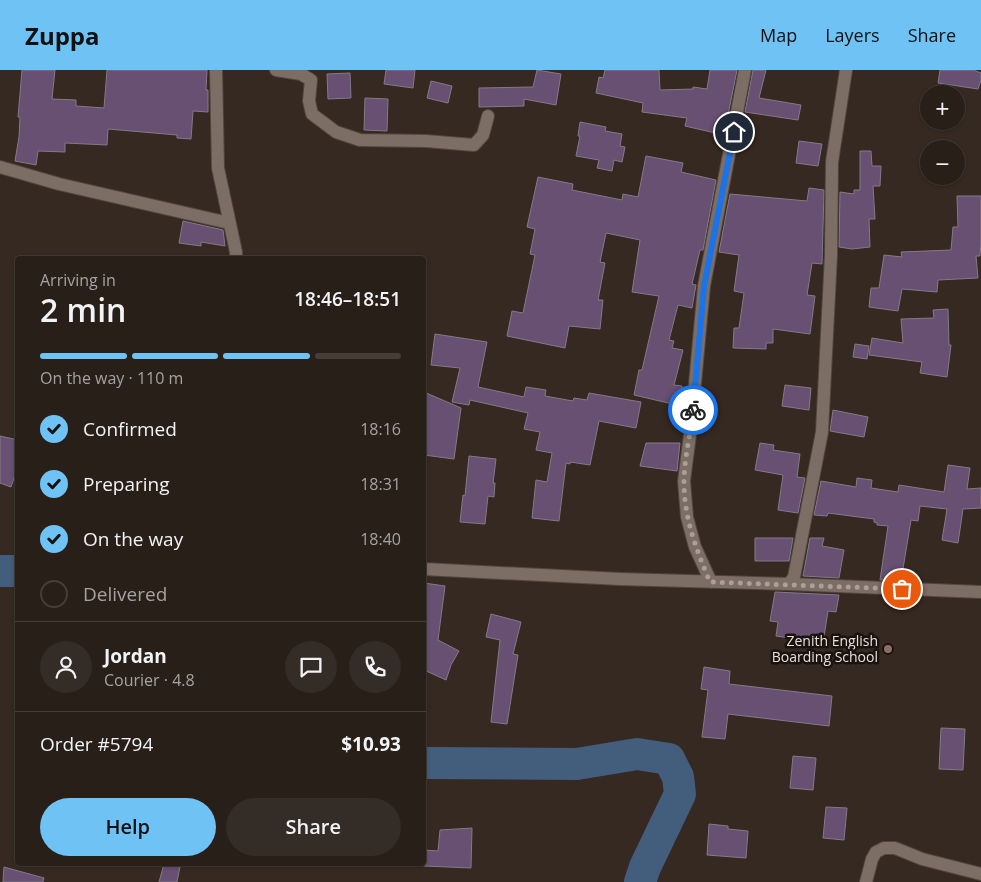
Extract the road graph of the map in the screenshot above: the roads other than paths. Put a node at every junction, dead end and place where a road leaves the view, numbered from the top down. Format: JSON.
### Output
{"nodes":[{"id":1,"x":216,"y":70,"type":"edge"},
{"id":2,"x":276,"y":70,"type":"edge"},
{"id":3,"x":745,"y":70,"type":"edge"},
{"id":4,"x":846,"y":70,"type":"edge"},
{"id":5,"x":488,"y":116,"type":"dead end"},
{"id":6,"x":0,"y":167,"type":"edge"},
{"id":7,"x":229,"y":223,"type":"junction"},
{"id":8,"x":235,"y":256,"type":"edge"},
{"id":9,"x":426,"y":569,"type":"edge"},
{"id":10,"x":710,"y":582,"type":"junction"},
{"id":11,"x":790,"y":584,"type":"junction"},
{"id":12,"x":981,"y":592,"type":"edge"},
{"id":13,"x":981,"y":874,"type":"edge"},
{"id":14,"x":866,"y":882,"type":"edge"}],
"edges":[{"from":1,"to":7,"type":"street"},
{"from":2,"to":5,"type":"street"},
{"from":3,"to":10,"type":"street"},
{"from":4,"to":11,"type":"street"},
{"from":6,"to":7,"type":"street"},
{"from":7,"to":8,"type":"street"},
{"from":9,"to":10,"type":"street"},
{"from":10,"to":11,"type":"street"},
{"from":11,"to":12,"type":"street"},
{"from":13,"to":14,"type":"street"}]}
